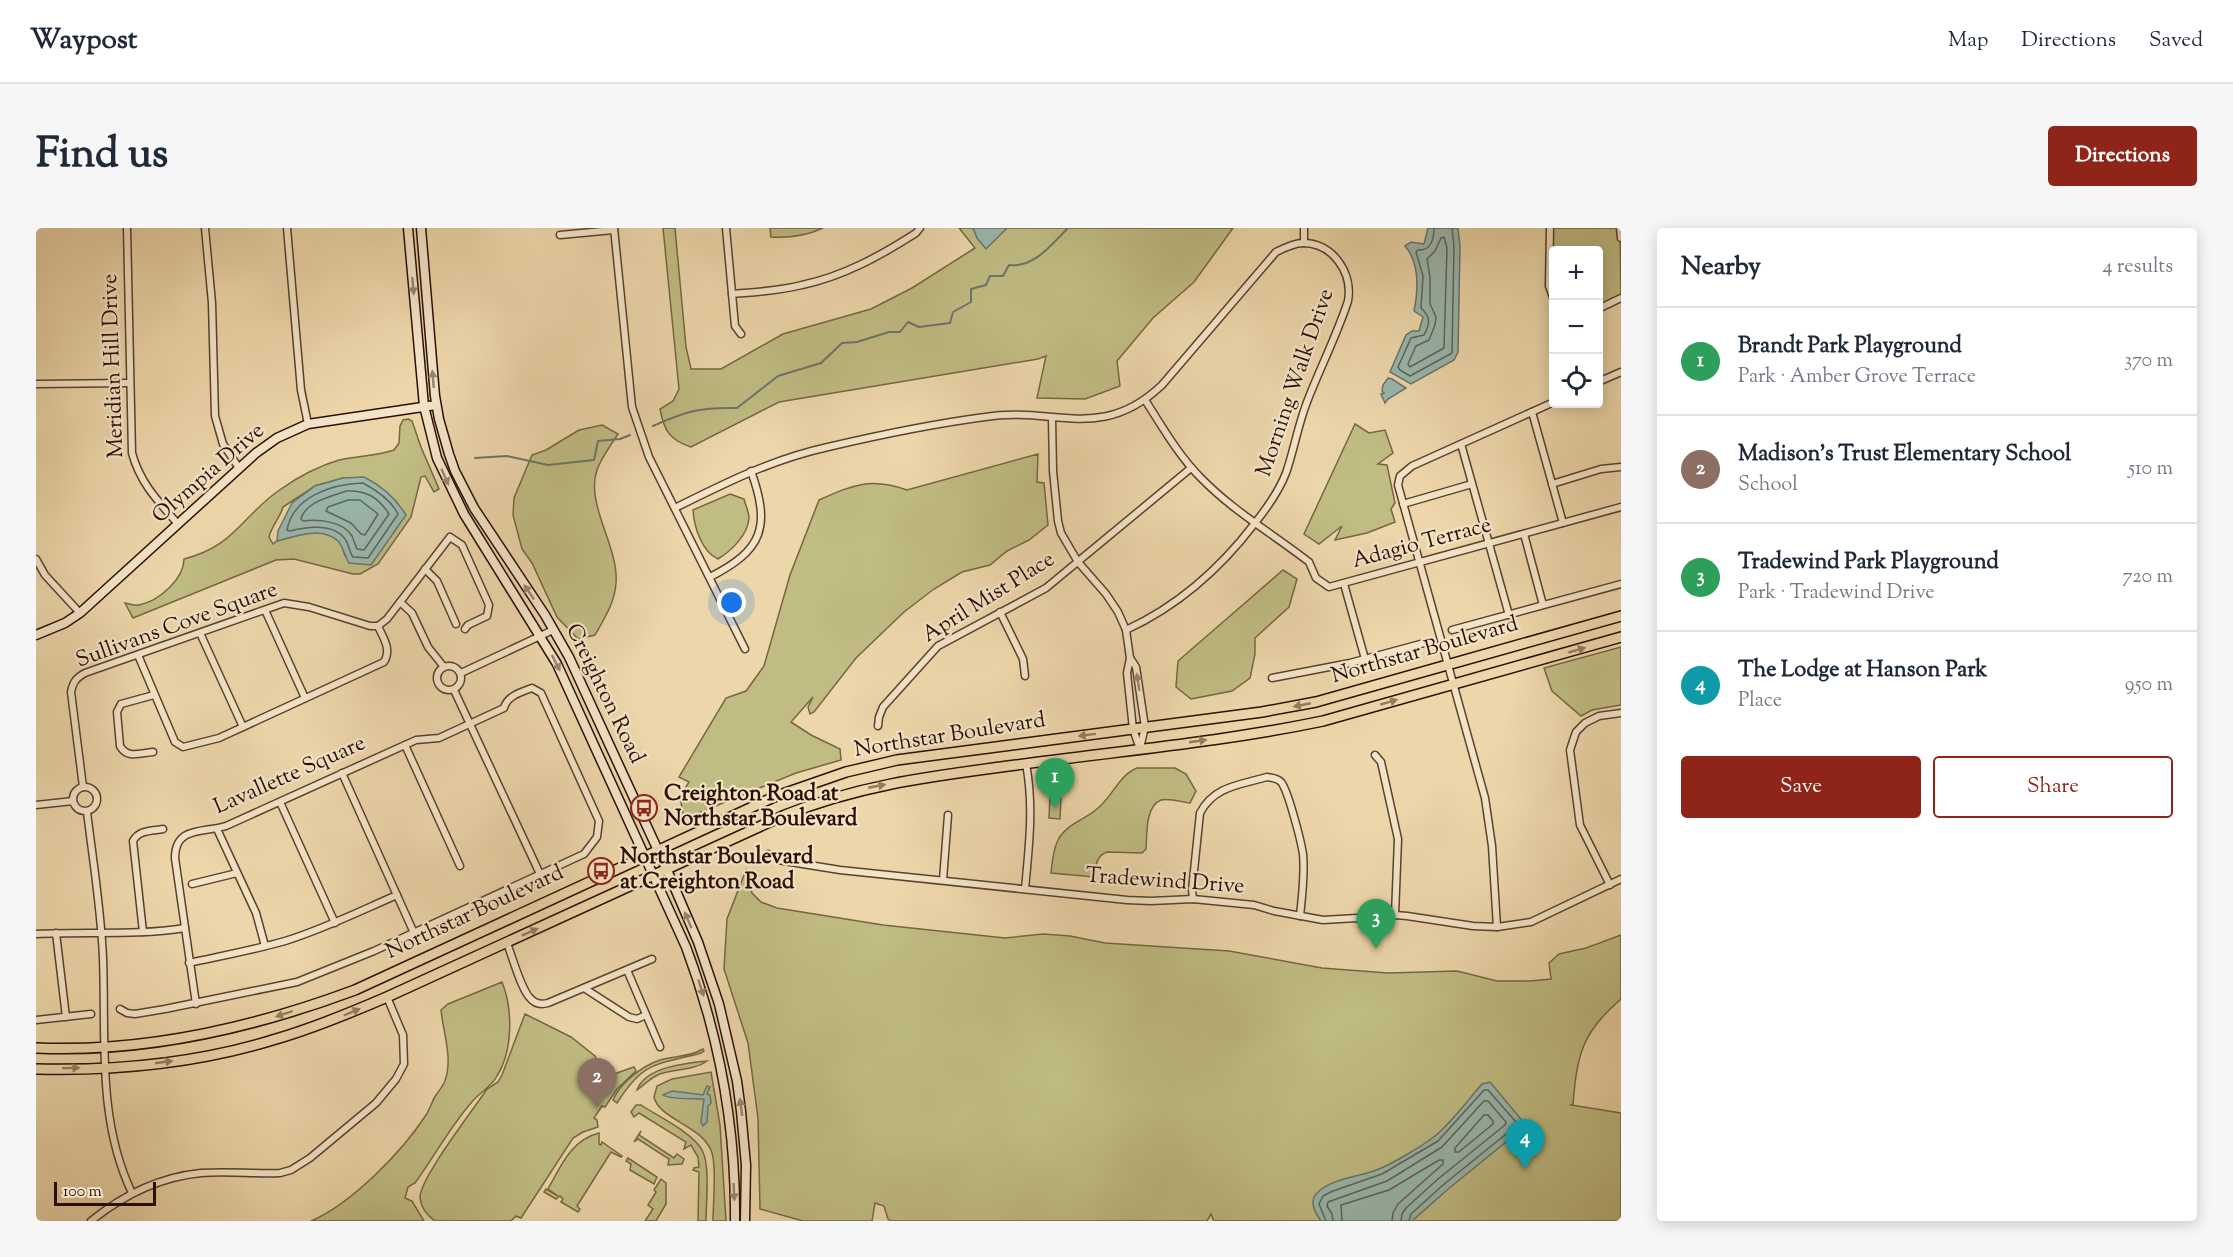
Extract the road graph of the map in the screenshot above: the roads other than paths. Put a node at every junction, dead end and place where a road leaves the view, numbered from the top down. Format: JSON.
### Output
{"nodes":[{"id":1,"x":127,"y":228,"type":"edge"},
{"id":2,"x":205,"y":228,"type":"edge"},
{"id":3,"x":287,"y":228,"type":"edge"},
{"id":4,"x":408,"y":228,"type":"edge"},
{"id":5,"x":421,"y":228,"type":"edge"},
{"id":6,"x":726,"y":228,"type":"edge"},
{"id":7,"x":920,"y":228,"type":"edge"},
{"id":8,"x":1304,"y":228,"type":"edge"},
{"id":9,"x":1550,"y":228,"type":"edge"},
{"id":10,"x":1620,"y":228,"type":"edge"},
{"id":11,"x":614,"y":229,"type":"edge"},
{"id":12,"x":560,"y":236,"type":"dead end"},
{"id":13,"x":1621,"y":238,"type":"edge"},
{"id":14,"x":1304,"y":243,"type":"junction"},
{"id":15,"x":1550,"y":246,"type":"edge"},
{"id":16,"x":732,"y":294,"type":"junction"},
{"id":17,"x":1621,"y":298,"type":"edge"},
{"id":18,"x":1603,"y":307,"type":"edge"},
{"id":19,"x":741,"y":334,"type":"dead end"},
{"id":20,"x":1621,"y":372,"type":"edge"},
{"id":21,"x":1603,"y":380,"type":"edge"},
{"id":22,"x":130,"y":383,"type":"junction"},
{"id":23,"x":36,"y":384,"type":"edge"},
{"id":24,"x":1145,"y":400,"type":"junction"},
{"id":25,"x":1549,"y":404,"type":"edge"},
{"id":26,"x":436,"y":405,"type":"junction"},
{"id":27,"x":424,"y":406,"type":"junction"},
{"id":28,"x":1532,"y":412,"type":"junction"},
{"id":29,"x":1052,"y":418,"type":"junction"},
{"id":30,"x":308,"y":424,"type":"junction"},
{"id":31,"x":1461,"y":444,"type":"junction"},
{"id":32,"x":1621,"y":467,"type":"edge"},
{"id":33,"x":239,"y":468,"type":"junction"},
{"id":34,"x":1191,"y":468,"type":"junction"},
{"id":35,"x":751,"y":471,"type":"junction"},
{"id":36,"x":1552,"y":483,"type":"junction"},
{"id":37,"x":1472,"y":484,"type":"junction"},
{"id":38,"x":1403,"y":504,"type":"junction"},
{"id":39,"x":1621,"y":507,"type":"edge"},
{"id":40,"x":675,"y":508,"type":"junction"},
{"id":41,"x":1256,"y":522,"type":"junction"},
{"id":42,"x":1563,"y":523,"type":"junction"},
{"id":43,"x":178,"y":524,"type":"junction"},
{"id":44,"x":1524,"y":534,"type":"junction"},
{"id":45,"x":1490,"y":544,"type":"junction"},
{"id":46,"x":36,"y":562,"type":"edge"},
{"id":47,"x":1078,"y":562,"type":"junction"},
{"id":48,"x":1420,"y":563,"type":"junction"},
{"id":49,"x":425,"y":569,"type":"junction"},
{"id":50,"x":710,"y":578,"type":"junction"},
{"id":51,"x":1344,"y":584,"type":"junction"},
{"id":52,"x":1621,"y":584,"type":"edge"},
{"id":53,"x":400,"y":602,"type":"junction"},
{"id":54,"x":1543,"y":605,"type":"junction"},
{"id":55,"x":265,"y":610,"type":"junction"},
{"id":56,"x":1000,"y":612,"type":"junction"},
{"id":57,"x":80,"y":614,"type":"junction"},
{"id":58,"x":1509,"y":615,"type":"junction"},
{"id":59,"x":1621,"y":616,"type":"edge"},
{"id":60,"x":456,"y":624,"type":"dead end"},
{"id":61,"x":378,"y":626,"type":"junction"},
{"id":62,"x":465,"y":629,"type":"dead end"},
{"id":63,"x":553,"y":630,"type":"junction"},
{"id":64,"x":1126,"y":630,"type":"junction"},
{"id":65,"x":1452,"y":630,"type":"dead end"},
{"id":66,"x":200,"y":633,"type":"junction"},
{"id":67,"x":36,"y":635,"type":"edge"},
{"id":68,"x":541,"y":636,"type":"junction"},
{"id":69,"x":1621,"y":638,"type":"edge"},
{"id":70,"x":1428,"y":642,"type":"dead end"},
{"id":71,"x":745,"y":649,"type":"dead end"},
{"id":72,"x":138,"y":655,"type":"junction"},
{"id":73,"x":1130,"y":658,"type":"junction"},
{"id":74,"x":1365,"y":658,"type":"junction"},
{"id":75,"x":1448,"y":664,"type":"junction"},
{"id":76,"x":444,"y":667,"type":"junction"},
{"id":77,"x":460,"y":674,"type":"junction"},
{"id":78,"x":1025,"y":676,"type":"dead end"},
{"id":79,"x":1272,"y":678,"type":"dead end"},
{"id":80,"x":1453,"y":684,"type":"junction"},
{"id":81,"x":454,"y":690,"type":"junction"},
{"id":82,"x":154,"y":695,"type":"junction"},
{"id":83,"x":305,"y":698,"type":"junction"},
{"id":84,"x":1621,"y":713,"type":"edge"},
{"id":85,"x":470,"y":723,"type":"junction"},
{"id":86,"x":878,"y":726,"type":"dead end"},
{"id":87,"x":243,"y":727,"type":"junction"},
{"id":88,"x":1145,"y":727,"type":"junction"},
{"id":89,"x":1133,"y":729,"type":"junction"},
{"id":90,"x":405,"y":744,"type":"junction"},
{"id":91,"x":1140,"y":749,"type":"junction"},
{"id":92,"x":153,"y":752,"type":"dead end"},
{"id":93,"x":1375,"y":755,"type":"dead end"},
{"id":94,"x":1026,"y":764,"type":"junction"},
{"id":95,"x":342,"y":773,"type":"junction"},
{"id":96,"x":83,"y":787,"type":"junction"},
{"id":97,"x":73,"y":801,"type":"junction"},
{"id":98,"x":280,"y":802,"type":"junction"},
{"id":99,"x":36,"y":805,"type":"edge"},
{"id":100,"x":87,"y":812,"type":"junction"},
{"id":101,"x":948,"y":815,"type":"dead end"},
{"id":102,"x":163,"y":829,"type":"dead end"},
{"id":103,"x":217,"y":829,"type":"junction"},
{"id":104,"x":658,"y":850,"type":"junction"},
{"id":105,"x":768,"y":854,"type":"dead end"},
{"id":106,"x":645,"y":856,"type":"junction"},
{"id":107,"x":460,"y":866,"type":"dead end"},
{"id":108,"x":667,"y":870,"type":"junction"},
{"id":109,"x":237,"y":873,"type":"junction"},
{"id":110,"x":540,"y":874,"type":"junction"},
{"id":111,"x":654,"y":876,"type":"junction"},
{"id":112,"x":1621,"y":879,"type":"edge"},
{"id":113,"x":943,"y":880,"type":"junction"},
{"id":114,"x":192,"y":884,"type":"dead end"},
{"id":115,"x":1610,"y":885,"type":"junction"},
{"id":116,"x":1025,"y":888,"type":"junction"},
{"id":117,"x":397,"y":894,"type":"junction"},
{"id":118,"x":1193,"y":899,"type":"junction"},
{"id":119,"x":1395,"y":915,"type":"junction"},
{"id":120,"x":1300,"y":916,"type":"junction"},
{"id":121,"x":335,"y":923,"type":"junction"},
{"id":122,"x":1497,"y":927,"type":"junction"},
{"id":123,"x":184,"y":928,"type":"junction"},
{"id":124,"x":143,"y":932,"type":"junction"},
{"id":125,"x":56,"y":933,"type":"junction"},
{"id":126,"x":101,"y":933,"type":"junction"},
{"id":127,"x":414,"y":933,"type":"junction"},
{"id":128,"x":36,"y":934,"type":"edge"},
{"id":129,"x":507,"y":943,"type":"junction"},
{"id":130,"x":265,"y":946,"type":"junction"},
{"id":131,"x":652,"y":959,"type":"dead end"},
{"id":132,"x":189,"y":963,"type":"junction"},
{"id":133,"x":627,"y":970,"type":"junction"},
{"id":134,"x":584,"y":988,"type":"junction"},
{"id":135,"x":387,"y":997,"type":"junction"},
{"id":136,"x":196,"y":1004,"type":"junction"},
{"id":137,"x":120,"y":1009,"type":"dead end"},
{"id":138,"x":91,"y":1014,"type":"dead end"},
{"id":139,"x":646,"y":1016,"type":"junction"},
{"id":140,"x":66,"y":1017,"type":"junction"},
{"id":141,"x":36,"y":1020,"type":"edge"},
{"id":142,"x":105,"y":1047,"type":"junction"},
{"id":143,"x":660,"y":1047,"type":"dead end"},
{"id":144,"x":36,"y":1048,"type":"edge"},
{"id":145,"x":106,"y":1068,"type":"junction"},
{"id":146,"x":36,"y":1069,"type":"edge"},
{"id":147,"x":132,"y":1193,"type":"junction"},
{"id":148,"x":91,"y":1221,"type":"edge"},
{"id":149,"x":735,"y":1221,"type":"edge"},
{"id":150,"x":745,"y":1221,"type":"edge"}],
"edges":[{"from":1,"to":22,"type":"street","name":"Meridian Hill Drive"},
{"from":2,"to":33,"type":"street"},
{"from":3,"to":30,"type":"street"},
{"from":4,"to":27,"type":"street","name":"Creighton Road","one_way":true},
{"from":26,"to":5,"type":"street","name":"Creighton Road","one_way":true},
{"from":6,"to":16,"type":"street"},
{"from":7,"to":16,"type":"street"},
{"from":8,"to":14,"type":"street"},
{"from":9,"to":15,"type":"street"},
{"from":10,"to":13,"type":"street"},
{"from":11,"to":12,"type":"street"},
{"from":11,"to":40,"type":"street"},
{"from":14,"to":24,"type":"street"},
{"from":14,"to":41,"type":"street","name":"Morning Walk Drive"},
{"from":16,"to":19,"type":"street"},
{"from":17,"to":18,"type":"street"},
{"from":20,"to":21,"type":"street"},
{"from":22,"to":23,"type":"street"},
{"from":22,"to":43,"type":"street","name":"Meridian Hill Drive"},
{"from":24,"to":29,"type":"street"},
{"from":24,"to":34,"type":"street"},
{"from":25,"to":28,"type":"street"},
{"from":26,"to":27,"type":"street","name":"Olympia Drive"},
{"from":63,"to":26,"type":"street","name":"Creighton Road","one_way":true},
{"from":27,"to":30,"type":"street","name":"Olympia Drive"},
{"from":27,"to":68,"type":"street","name":"Creighton Road","one_way":true},
{"from":28,"to":31,"type":"street"},
{"from":28,"to":36,"type":"street"},
{"from":29,"to":35,"type":"street"},
{"from":29,"to":47,"type":"street"},
{"from":30,"to":33,"type":"street","name":"Olympia Drive"},
{"from":31,"to":37,"type":"street"},
{"from":31,"to":38,"type":"street"},
{"from":32,"to":36,"type":"street"},
{"from":33,"to":43,"type":"street","name":"Olympia Drive"},
{"from":34,"to":41,"type":"street"},
{"from":34,"to":47,"type":"street","name":"April Mist Place"},
{"from":35,"to":40,"type":"street"},
{"from":35,"to":50,"type":"street"},
{"from":36,"to":42,"type":"street"},
{"from":37,"to":38,"type":"street"},
{"from":37,"to":45,"type":"street"},
{"from":38,"to":48,"type":"street"},
{"from":39,"to":42,"type":"street","name":"Adagio Terrace"},
{"from":40,"to":50,"type":"street"},
{"from":41,"to":51,"type":"street","name":"Adagio Terrace"},
{"from":41,"to":64,"type":"street","name":"Morning Walk Drive"},
{"from":42,"to":44,"type":"street","name":"Adagio Terrace"},
{"from":43,"to":57,"type":"street","name":"Olympia Drive"},
{"from":44,"to":45,"type":"street","name":"Adagio Terrace"},
{"from":44,"to":54,"type":"street"},
{"from":45,"to":48,"type":"street","name":"Adagio Terrace"},
{"from":45,"to":58,"type":"street"},
{"from":46,"to":57,"type":"street"},
{"from":47,"to":56,"type":"street","name":"April Mist Place"},
{"from":47,"to":64,"type":"street"},
{"from":48,"to":51,"type":"street","name":"Adagio Terrace"},
{"from":48,"to":75,"type":"street"},
{"from":49,"to":53,"type":"street"},
{"from":49,"to":60,"type":"street"},
{"from":49,"to":62,"type":"street"},
{"from":50,"to":71,"type":"street"},
{"from":51,"to":74,"type":"street"},
{"from":52,"to":54,"type":"street"},
{"from":53,"to":61,"type":"street"},
{"from":53,"to":76,"type":"street"},
{"from":54,"to":58,"type":"street"},
{"from":55,"to":61,"type":"street","name":"Sullivans Cove Square"},
{"from":55,"to":66,"type":"street","name":"Sullivans Cove Square"},
{"from":55,"to":83,"type":"street"},
{"from":56,"to":78,"type":"street"},
{"from":56,"to":86,"type":"street","name":"April Mist Place"},
{"from":57,"to":67,"type":"street","name":"Olympia Drive"},
{"from":58,"to":65,"type":"street"},
{"from":59,"to":75,"type":"main road","name":"Northstar Boulevard"},
{"from":61,"to":83,"type":"street"},
{"from":63,"to":68,"type":"street"},
{"from":63,"to":104,"type":"street","name":"Creighton Road"},
{"from":64,"to":73,"type":"street"},
{"from":66,"to":72,"type":"street","name":"Sullivans Cove Square"},
{"from":66,"to":87,"type":"street"},
{"from":68,"to":77,"type":"street"},
{"from":68,"to":106,"type":"street","name":"Creighton Road","one_way":true},
{"from":80,"to":69,"type":"main road","name":"Northstar Boulevard","one_way":true},
{"from":70,"to":74,"type":"street"},
{"from":72,"to":82,"type":"street"},
{"from":72,"to":96,"type":"street","name":"Sullivans Cove Square"},
{"from":88,"to":73,"type":"street","one_way":true},
{"from":73,"to":89,"type":"street"},
{"from":74,"to":79,"type":"street"},
{"from":75,"to":80,"type":"street"},
{"from":75,"to":88,"type":"main road","name":"Northstar Boulevard","one_way":true},
{"from":76,"to":77,"type":"street"},
{"from":76,"to":81,"type":"street"},
{"from":77,"to":81,"type":"street"},
{"from":91,"to":80,"type":"main road","name":"Northstar Boulevard","one_way":true},
{"from":80,"to":122,"type":"street"},
{"from":81,"to":85,"type":"street"},
{"from":82,"to":87,"type":"street"},
{"from":82,"to":92,"type":"street"},
{"from":83,"to":87,"type":"street"},
{"from":84,"to":115,"type":"street"},
{"from":85,"to":90,"type":"street","name":"Lavallette Square"},
{"from":85,"to":110,"type":"street"},
{"from":85,"to":110,"type":"street","name":"Lavallette Square"},
{"from":88,"to":89,"type":"main road","name":"Northstar Boulevard"},
{"from":88,"to":91,"type":"street"},
{"from":89,"to":91,"type":"street"},
{"from":89,"to":104,"type":"main road","name":"Northstar Boulevard","one_way":true},
{"from":90,"to":95,"type":"street","name":"Lavallette Square"},
{"from":90,"to":107,"type":"street"},
{"from":91,"to":94,"type":"main road","name":"Northstar Boulevard"},
{"from":93,"to":119,"type":"street"},
{"from":108,"to":94,"type":"main road","name":"Northstar Boulevard","one_way":true},
{"from":94,"to":116,"type":"street"},
{"from":95,"to":98,"type":"street","name":"Lavallette Square"},
{"from":95,"to":117,"type":"street"},
{"from":96,"to":97,"type":"street"},
{"from":96,"to":100,"type":"street"},
{"from":97,"to":99,"type":"street"},
{"from":97,"to":100,"type":"street"},
{"from":98,"to":103,"type":"street","name":"Lavallette Square"},
{"from":98,"to":121,"type":"street"},
{"from":100,"to":126,"type":"street"},
{"from":101,"to":113,"type":"street"},
{"from":102,"to":124,"type":"street"},
{"from":103,"to":109,"type":"street"},
{"from":103,"to":123,"type":"street","name":"Lavallette Square"},
{"from":104,"to":106,"type":"main road","name":"Northstar Boulevard"},
{"from":104,"to":108,"type":"street","name":"Creighton Road"},
{"from":105,"to":113,"type":"street","name":"Tradewind Drive"},
{"from":106,"to":111,"type":"street","name":"Creighton Road"},
{"from":106,"to":142,"type":"main road","name":"Northstar Boulevard","one_way":true},
{"from":108,"to":111,"type":"main road","name":"Northstar Boulevard"},
{"from":150,"to":108,"type":"street","name":"Creighton Road","one_way":true},
{"from":109,"to":114,"type":"street"},
{"from":109,"to":130,"type":"street"},
{"from":110,"to":127,"type":"street"},
{"from":129,"to":111,"type":"main road","name":"Northstar Boulevard","one_way":true},
{"from":111,"to":149,"type":"street","name":"Creighton Road","one_way":true},
{"from":112,"to":115,"type":"street","name":"Tradewind Drive"},
{"from":113,"to":116,"type":"street","name":"Tradewind Drive"},
{"from":115,"to":122,"type":"street","name":"Tradewind Drive"},
{"from":116,"to":118,"type":"street","name":"Tradewind Drive"},
{"from":117,"to":121,"type":"street"},
{"from":117,"to":127,"type":"street"},
{"from":118,"to":120,"type":"street","name":"Tradewind Drive"},
{"from":118,"to":120,"type":"street"},
{"from":119,"to":120,"type":"street","name":"Tradewind Drive"},
{"from":119,"to":122,"type":"street","name":"Tradewind Drive"},
{"from":121,"to":130,"type":"street"},
{"from":123,"to":124,"type":"street"},
{"from":123,"to":132,"type":"street","name":"Lavallette Square"},
{"from":124,"to":126,"type":"street"},
{"from":125,"to":126,"type":"street"},
{"from":125,"to":128,"type":"street"},
{"from":125,"to":140,"type":"street"},
{"from":126,"to":142,"type":"street"},
{"from":127,"to":136,"type":"street"},
{"from":129,"to":134,"type":"street"},
{"from":129,"to":135,"type":"main road","name":"Northstar Boulevard"},
{"from":130,"to":132,"type":"street"},
{"from":131,"to":133,"type":"street"},
{"from":132,"to":136,"type":"street","name":"Lavallette Square"},
{"from":133,"to":134,"type":"street"},
{"from":133,"to":139,"type":"street"},
{"from":134,"to":139,"type":"street"},
{"from":145,"to":135,"type":"main road","name":"Northstar Boulevard","one_way":true},
{"from":135,"to":147,"type":"street"},
{"from":136,"to":137,"type":"street"},
{"from":138,"to":140,"type":"street"},
{"from":139,"to":143,"type":"street"},
{"from":140,"to":141,"type":"street"},
{"from":142,"to":144,"type":"main road","name":"Northstar Boulevard"},
{"from":142,"to":145,"type":"street"},
{"from":146,"to":145,"type":"main road","name":"Northstar Boulevard","one_way":true},
{"from":145,"to":147,"type":"street"},
{"from":147,"to":148,"type":"street"}]}
